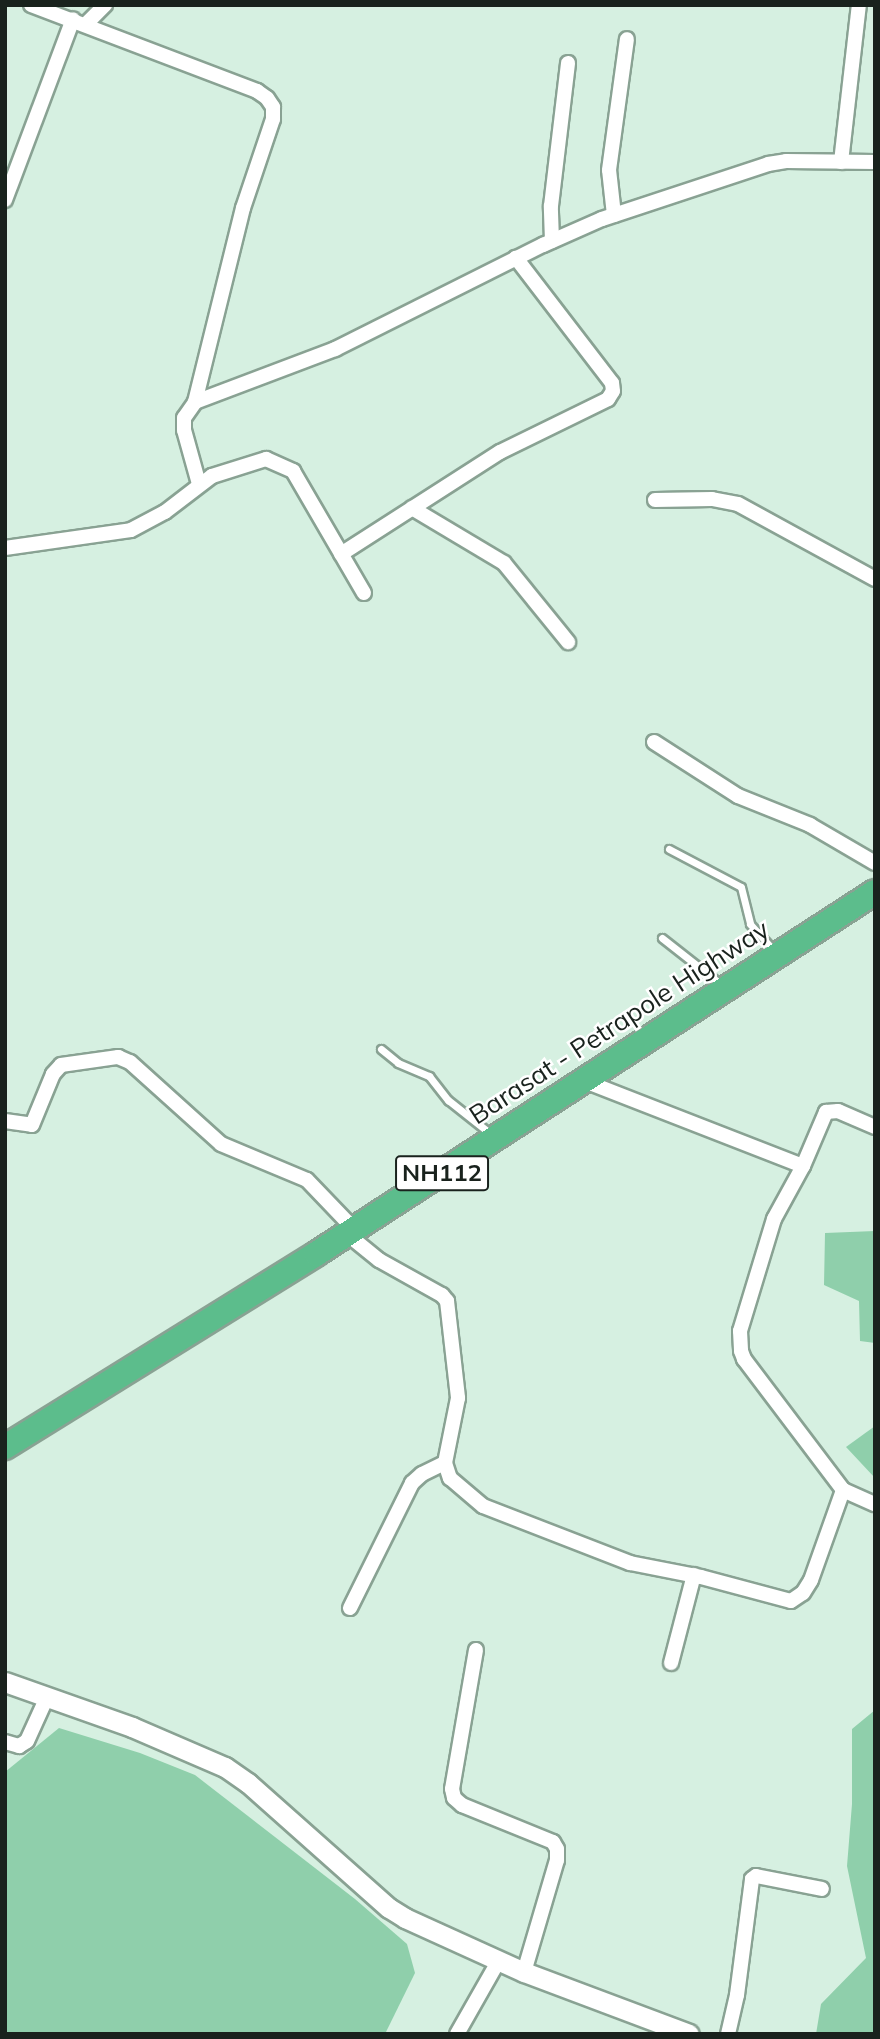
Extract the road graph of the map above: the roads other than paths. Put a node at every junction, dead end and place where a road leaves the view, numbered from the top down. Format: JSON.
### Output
{"nodes":[{"id":1,"x":31,"y":5,"type":"edge"},
{"id":2,"x":105,"y":5,"type":"edge"},
{"id":3,"x":859,"y":5,"type":"edge"},
{"id":4,"x":79,"y":22,"type":"junction"},
{"id":5,"x":627,"y":39,"type":"dead end"},
{"id":6,"x":568,"y":63,"type":"dead end"},
{"id":7,"x":841,"y":162,"type":"junction"},
{"id":8,"x":875,"y":162,"type":"edge"},
{"id":9,"x":5,"y":200,"type":"edge"},
{"id":10,"x":614,"y":215,"type":"junction"},
{"id":11,"x":552,"y":241,"type":"junction"},
{"id":12,"x":516,"y":258,"type":"junction"},
{"id":13,"x":195,"y":402,"type":"junction"},
{"id":14,"x":198,"y":484,"type":"junction"},
{"id":15,"x":655,"y":500,"type":"dead end"},
{"id":16,"x":412,"y":508,"type":"junction"},
{"id":17,"x":5,"y":548,"type":"edge"},
{"id":18,"x":341,"y":554,"type":"junction"},
{"id":19,"x":875,"y":579,"type":"edge"},
{"id":20,"x":364,"y":593,"type":"dead end"},
{"id":21,"x":568,"y":642,"type":"dead end"},
{"id":22,"x":654,"y":742,"type":"dead end"},
{"id":23,"x":669,"y":849,"type":"dead end"},
{"id":24,"x":875,"y":863,"type":"edge"},
{"id":25,"x":872,"y":900,"type":"edge"},
{"id":26,"x":662,"y":938,"type":"dead end"},
{"id":27,"x":777,"y":954,"type":"junction"},
{"id":28,"x":726,"y":988,"type":"junction"},
{"id":29,"x":381,"y":1049,"type":"dead end"},
{"id":30,"x":581,"y":1080,"type":"junction"},
{"id":31,"x":5,"y":1121,"type":"edge"},
{"id":32,"x":875,"y":1127,"type":"edge"},
{"id":33,"x":495,"y":1138,"type":"junction"},
{"id":34,"x":803,"y":1166,"type":"junction"},
{"id":35,"x":351,"y":1231,"type":"junction"},
{"id":36,"x":5,"y":1447,"type":"edge"},
{"id":37,"x":445,"y":1463,"type":"junction"},
{"id":38,"x":843,"y":1490,"type":"junction"},
{"id":39,"x":875,"y":1504,"type":"edge"},
{"id":40,"x":694,"y":1576,"type":"junction"},
{"id":41,"x":350,"y":1608,"type":"dead end"},
{"id":42,"x":476,"y":1650,"type":"dead end"},
{"id":43,"x":671,"y":1663,"type":"dead end"},
{"id":44,"x":5,"y":1682,"type":"edge"},
{"id":45,"x":47,"y":1697,"type":"junction"},
{"id":46,"x":5,"y":1742,"type":"edge"},
{"id":47,"x":822,"y":1889,"type":"dead end"},
{"id":48,"x":499,"y":1961,"type":"junction"},
{"id":49,"x":524,"y":1972,"type":"junction"},
{"id":50,"x":457,"y":2034,"type":"edge"},
{"id":51,"x":689,"y":2034,"type":"edge"},
{"id":52,"x":728,"y":2034,"type":"edge"}],
"edges":[{"from":1,"to":4,"type":"street"},
{"from":2,"to":4,"type":"street"},
{"from":3,"to":7,"type":"street"},
{"from":4,"to":9,"type":"street"},
{"from":4,"to":13,"type":"street"},
{"from":5,"to":10,"type":"street"},
{"from":6,"to":11,"type":"street"},
{"from":7,"to":8,"type":"street"},
{"from":7,"to":10,"type":"street"},
{"from":10,"to":11,"type":"street"},
{"from":11,"to":12,"type":"street"},
{"from":12,"to":13,"type":"street"},
{"from":12,"to":16,"type":"street"},
{"from":13,"to":14,"type":"street"},
{"from":14,"to":17,"type":"street"},
{"from":14,"to":18,"type":"street"},
{"from":15,"to":19,"type":"street"},
{"from":16,"to":18,"type":"street"},
{"from":16,"to":21,"type":"street"},
{"from":18,"to":20,"type":"street"},
{"from":22,"to":24,"type":"street"},
{"from":23,"to":27,"type":"lane"},
{"from":25,"to":27,"type":"highway","name":"Barasat - Petrapole Highway","number":"NH112"},
{"from":26,"to":28,"type":"lane"},
{"from":27,"to":28,"type":"highway","name":"Barasat - Petrapole Highway","number":"NH112"},
{"from":28,"to":30,"type":"highway","name":"Barasat - Petrapole Highway","number":"NH112"},
{"from":29,"to":33,"type":"lane"},
{"from":30,"to":33,"type":"highway","name":"Barasat - Petrapole Highway","number":"NH112"},
{"from":30,"to":34,"type":"street"},
{"from":31,"to":35,"type":"street"},
{"from":32,"to":34,"type":"street"},
{"from":33,"to":35,"type":"highway","name":"Barasat - Petrapole Highway","number":"NH112"},
{"from":34,"to":38,"type":"street"},
{"from":35,"to":36,"type":"highway","name":"Barasat - Petrapole Highway","number":"NH112"},
{"from":35,"to":37,"type":"street"},
{"from":37,"to":40,"type":"street"},
{"from":37,"to":41,"type":"street"},
{"from":38,"to":39,"type":"street"},
{"from":38,"to":40,"type":"street"},
{"from":40,"to":43,"type":"street"},
{"from":42,"to":49,"type":"street"},
{"from":44,"to":45,"type":"street"},
{"from":45,"to":46,"type":"street"},
{"from":45,"to":48,"type":"street"},
{"from":47,"to":52,"type":"street"},
{"from":48,"to":49,"type":"street"},
{"from":48,"to":50,"type":"street"},
{"from":49,"to":51,"type":"street"}]}
